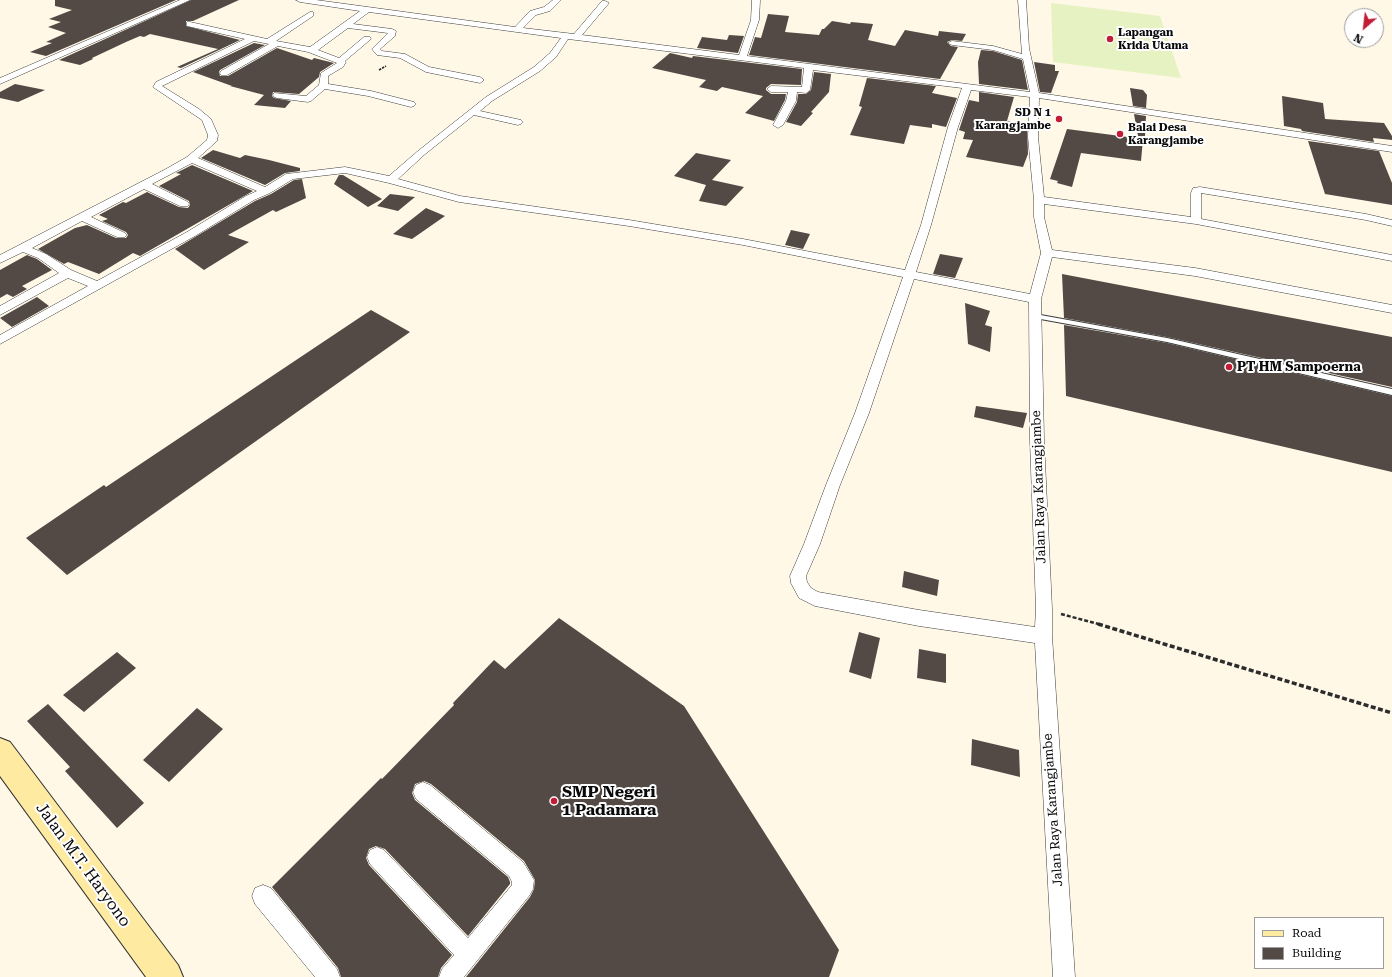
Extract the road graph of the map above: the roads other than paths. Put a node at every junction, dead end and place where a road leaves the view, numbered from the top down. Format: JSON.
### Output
{"nodes":[{"id":1,"x":186,"y":0,"type":"edge"},
{"id":2,"x":300,"y":0,"type":"edge"},
{"id":3,"x":557,"y":0,"type":"edge"},
{"id":4,"x":756,"y":0,"type":"edge"},
{"id":5,"x":1022,"y":0,"type":"edge"},
{"id":6,"x":605,"y":3,"type":"dead end"},
{"id":7,"x":366,"y":10,"type":"junction"},
{"id":8,"x":310,"y":14,"type":"dead end"},
{"id":9,"x":190,"y":24,"type":"dead end"},
{"id":10,"x":346,"y":25,"type":"junction"},
{"id":11,"x":517,"y":30,"type":"junction"},
{"id":12,"x":571,"y":36,"type":"junction"},
{"id":13,"x":252,"y":39,"type":"junction"},
{"id":14,"x":367,"y":39,"type":"dead end"},
{"id":15,"x":268,"y":42,"type":"junction"},
{"id":16,"x":952,"y":43,"type":"dead end"},
{"id":17,"x":278,"y":44,"type":"junction"},
{"id":18,"x":310,"y":50,"type":"junction"},
{"id":19,"x":1027,"y":57,"type":"junction"},
{"id":20,"x":742,"y":58,"type":"junction"},
{"id":21,"x":340,"y":61,"type":"junction"},
{"id":22,"x":809,"y":66,"type":"junction"},
{"id":23,"x":224,"y":73,"type":"dead end"},
{"id":24,"x":480,"y":80,"type":"dead end"},
{"id":25,"x":0,"y":81,"type":"edge"},
{"id":26,"x":323,"y":86,"type":"junction"},
{"id":27,"x":967,"y":87,"type":"junction"},
{"id":28,"x":771,"y":89,"type":"dead end"},
{"id":29,"x":793,"y":90,"type":"junction"},
{"id":30,"x":277,"y":95,"type":"dead end"},
{"id":31,"x":1035,"y":95,"type":"junction"},
{"id":32,"x":412,"y":104,"type":"dead end"},
{"id":33,"x":473,"y":112,"type":"junction"},
{"id":34,"x":518,"y":122,"type":"dead end"},
{"id":35,"x":778,"y":125,"type":"dead end"},
{"id":36,"x":1392,"y":149,"type":"edge"},
{"id":37,"x":191,"y":158,"type":"junction"},
{"id":38,"x":391,"y":180,"type":"junction"},
{"id":39,"x":145,"y":185,"type":"junction"},
{"id":40,"x":266,"y":191,"type":"junction"},
{"id":41,"x":1040,"y":200,"type":"junction"},
{"id":42,"x":184,"y":204,"type":"dead end"},
{"id":43,"x":82,"y":217,"type":"junction"},
{"id":44,"x":1196,"y":221,"type":"junction"},
{"id":45,"x":1392,"y":223,"type":"edge"},
{"id":46,"x":121,"y":235,"type":"dead end"},
{"id":47,"x":23,"y":248,"type":"junction"},
{"id":48,"x":1047,"y":253,"type":"junction"},
{"id":49,"x":1392,"y":258,"type":"edge"},
{"id":50,"x":0,"y":260,"type":"edge"},
{"id":51,"x":67,"y":273,"type":"junction"},
{"id":52,"x":909,"y":275,"type":"junction"},
{"id":53,"x":97,"y":286,"type":"junction"},
{"id":54,"x":1035,"y":300,"type":"junction"},
{"id":55,"x":1392,"y":308,"type":"edge"},
{"id":56,"x":0,"y":310,"type":"edge"},
{"id":57,"x":1035,"y":316,"type":"junction"},
{"id":58,"x":0,"y":340,"type":"edge"},
{"id":59,"x":1392,"y":392,"type":"edge"},
{"id":60,"x":1043,"y":636,"type":"junction"},
{"id":61,"x":0,"y":752,"type":"edge"},
{"id":62,"x":423,"y":792,"type":"dead end"},
{"id":63,"x":377,"y":857,"type":"dead end"},
{"id":64,"x":263,"y":896,"type":"dead end"},
{"id":65,"x":468,"y":954,"type":"junction"},
{"id":66,"x":166,"y":977,"type":"edge"},
{"id":67,"x":329,"y":977,"type":"edge"},
{"id":68,"x":450,"y":977,"type":"edge"},
{"id":69,"x":1064,"y":977,"type":"edge"}],
"edges":[{"from":1,"to":25,"type":"street"},
{"from":2,"to":7,"type":"street"},
{"from":3,"to":11,"type":"street"},
{"from":4,"to":20,"type":"street"},
{"from":5,"to":19,"type":"street","name":"Jalan Raya Karangjambe"},
{"from":6,"to":12,"type":"street"},
{"from":7,"to":10,"type":"street"},
{"from":7,"to":11,"type":"street"},
{"from":8,"to":15,"type":"street"},
{"from":9,"to":13,"type":"street"},
{"from":10,"to":18,"type":"street"},
{"from":10,"to":24,"type":"street"},
{"from":11,"to":12,"type":"street"},
{"from":12,"to":20,"type":"street"},
{"from":12,"to":33,"type":"street"},
{"from":13,"to":15,"type":"street"},
{"from":13,"to":37,"type":"street"},
{"from":14,"to":21,"type":"street"},
{"from":15,"to":17,"type":"street"},
{"from":16,"to":19,"type":"street"},
{"from":17,"to":18,"type":"street"},
{"from":17,"to":23,"type":"street"},
{"from":18,"to":21,"type":"street"},
{"from":19,"to":31,"type":"street","name":"Jalan Raya Karangjambe"},
{"from":20,"to":22,"type":"street"},
{"from":21,"to":26,"type":"street"},
{"from":22,"to":27,"type":"street"},
{"from":22,"to":29,"type":"street"},
{"from":26,"to":30,"type":"street"},
{"from":26,"to":32,"type":"street"},
{"from":27,"to":31,"type":"street"},
{"from":27,"to":52,"type":"street"},
{"from":28,"to":29,"type":"street"},
{"from":29,"to":35,"type":"street"},
{"from":31,"to":36,"type":"street"},
{"from":31,"to":41,"type":"street","name":"Jalan Raya Karangjambe"},
{"from":33,"to":34,"type":"street"},
{"from":33,"to":38,"type":"street"},
{"from":37,"to":39,"type":"street"},
{"from":37,"to":40,"type":"street"},
{"from":38,"to":40,"type":"street"},
{"from":38,"to":52,"type":"street"},
{"from":39,"to":42,"type":"street"},
{"from":39,"to":43,"type":"street"},
{"from":40,"to":53,"type":"street"},
{"from":41,"to":44,"type":"street"},
{"from":41,"to":48,"type":"street","name":"Jalan Raya Karangjambe"},
{"from":43,"to":46,"type":"street"},
{"from":43,"to":47,"type":"street"},
{"from":44,"to":45,"type":"street"},
{"from":44,"to":49,"type":"street"},
{"from":47,"to":50,"type":"street"},
{"from":47,"to":51,"type":"street"},
{"from":48,"to":54,"type":"street","name":"Jalan Raya Karangjambe"},
{"from":48,"to":55,"type":"street"},
{"from":51,"to":53,"type":"street"},
{"from":51,"to":56,"type":"street"},
{"from":52,"to":54,"type":"street"},
{"from":52,"to":60,"type":"street"},
{"from":53,"to":58,"type":"street"},
{"from":54,"to":57,"type":"street","name":"Jalan Raya Karangjambe"},
{"from":57,"to":59,"type":"lane"},
{"from":57,"to":60,"type":"street","name":"Jalan Raya Karangjambe"},
{"from":60,"to":69,"type":"street","name":"Jalan Raya Karangjambe"},
{"from":61,"to":66,"type":"main road","name":"Jalan M.T. Haryono"},
{"from":62,"to":65,"type":"street"},
{"from":63,"to":65,"type":"street"},
{"from":64,"to":67,"type":"street"},
{"from":65,"to":68,"type":"street"}]}
